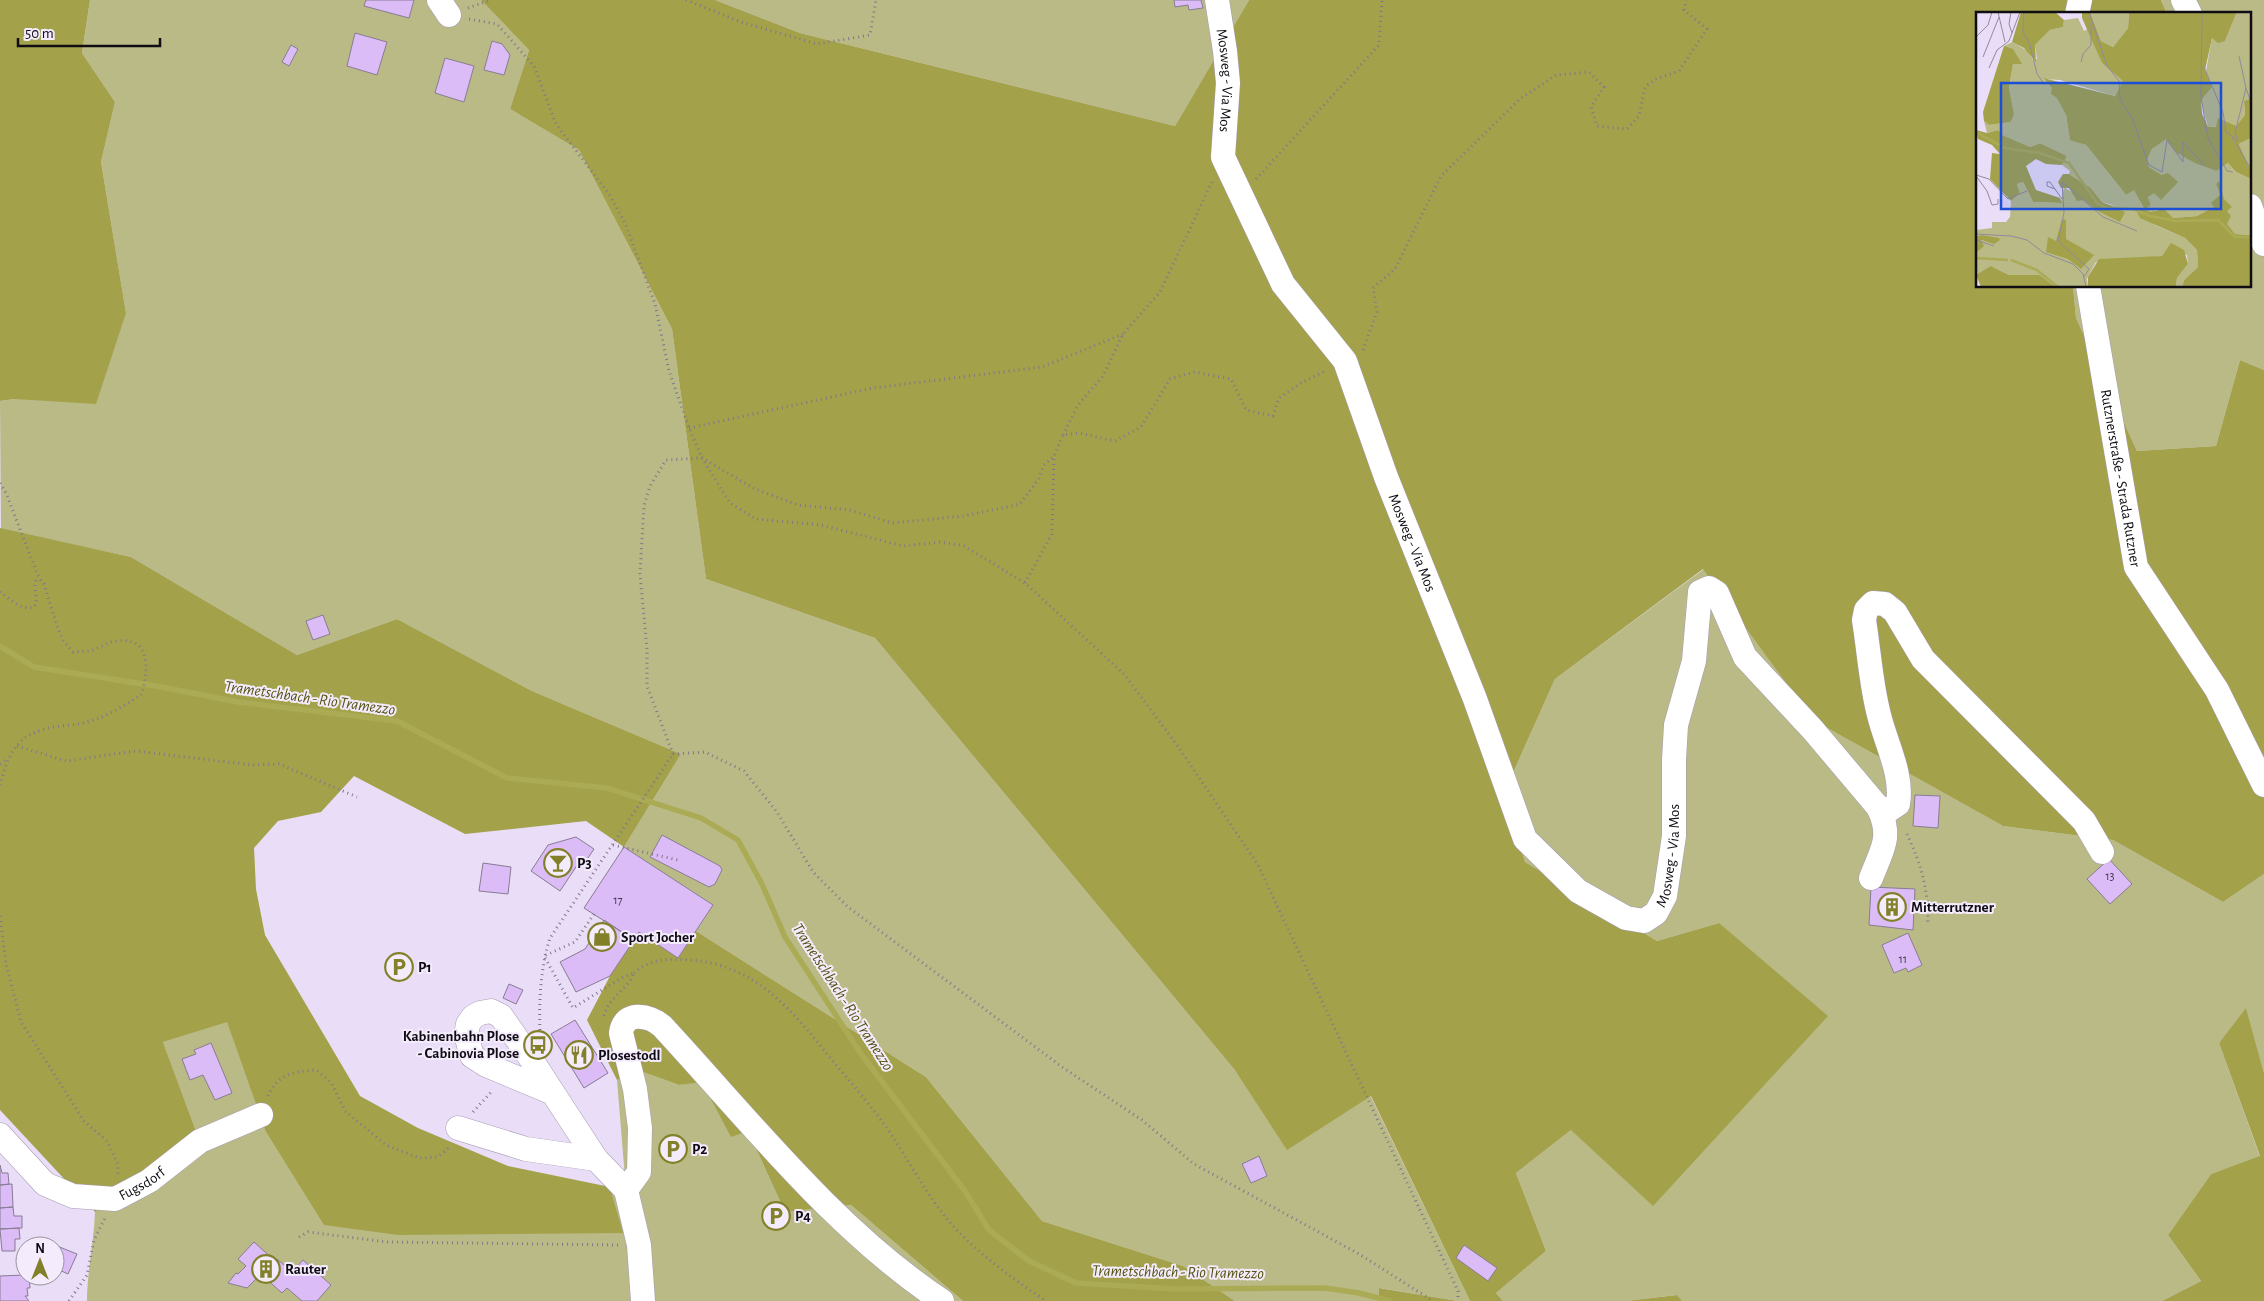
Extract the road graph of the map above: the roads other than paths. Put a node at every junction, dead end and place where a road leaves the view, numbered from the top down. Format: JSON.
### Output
{"nodes":[{"id":1,"x":1216,"y":0,"type":"edge"},
{"id":2,"x":2183,"y":0,"type":"edge"},
{"id":3,"x":2189,"y":12,"type":"edge"},
{"id":4,"x":2252,"y":211,"type":"edge"},
{"id":5,"x":2264,"y":244,"type":"edge"},
{"id":6,"x":2088,"y":288,"type":"edge"},
{"id":7,"x":2264,"y":786,"type":"edge"},
{"id":8,"x":1886,"y":806,"type":"junction"},
{"id":9,"x":2102,"y":852,"type":"dead end"},
{"id":10,"x":1871,"y":878,"type":"dead end"},
{"id":11,"x":553,"y":1093,"type":"junction"},
{"id":12,"x":261,"y":1115,"type":"road end"},
{"id":13,"x":458,"y":1128,"type":"road end"},
{"id":14,"x":0,"y":1135,"type":"edge"},
{"id":15,"x":596,"y":1159,"type":"junction"},
{"id":16,"x":626,"y":1190,"type":"junction"},
{"id":17,"x":643,"y":1301,"type":"edge"},
{"id":18,"x":942,"y":1301,"type":"edge"}],
"edges":[{"from":1,"to":8,"type":"street","name":"Mosweg - Via Mos"},
{"from":2,"to":3,"type":"street"},
{"from":4,"to":5,"type":"street"},
{"from":6,"to":7,"type":"street","name":"Rutznerstraße - Strada Rutzner"},
{"from":8,"to":9,"type":"street"},
{"from":8,"to":10,"type":"street"},
{"from":11,"to":11,"type":"street"},
{"from":11,"to":15,"type":"street"},
{"from":12,"to":14,"type":"street","name":"Fugsdorf"},
{"from":13,"to":15,"type":"street"},
{"from":15,"to":16,"type":"street"},
{"from":16,"to":17,"type":"street"},
{"from":16,"to":18,"type":"street"}]}
